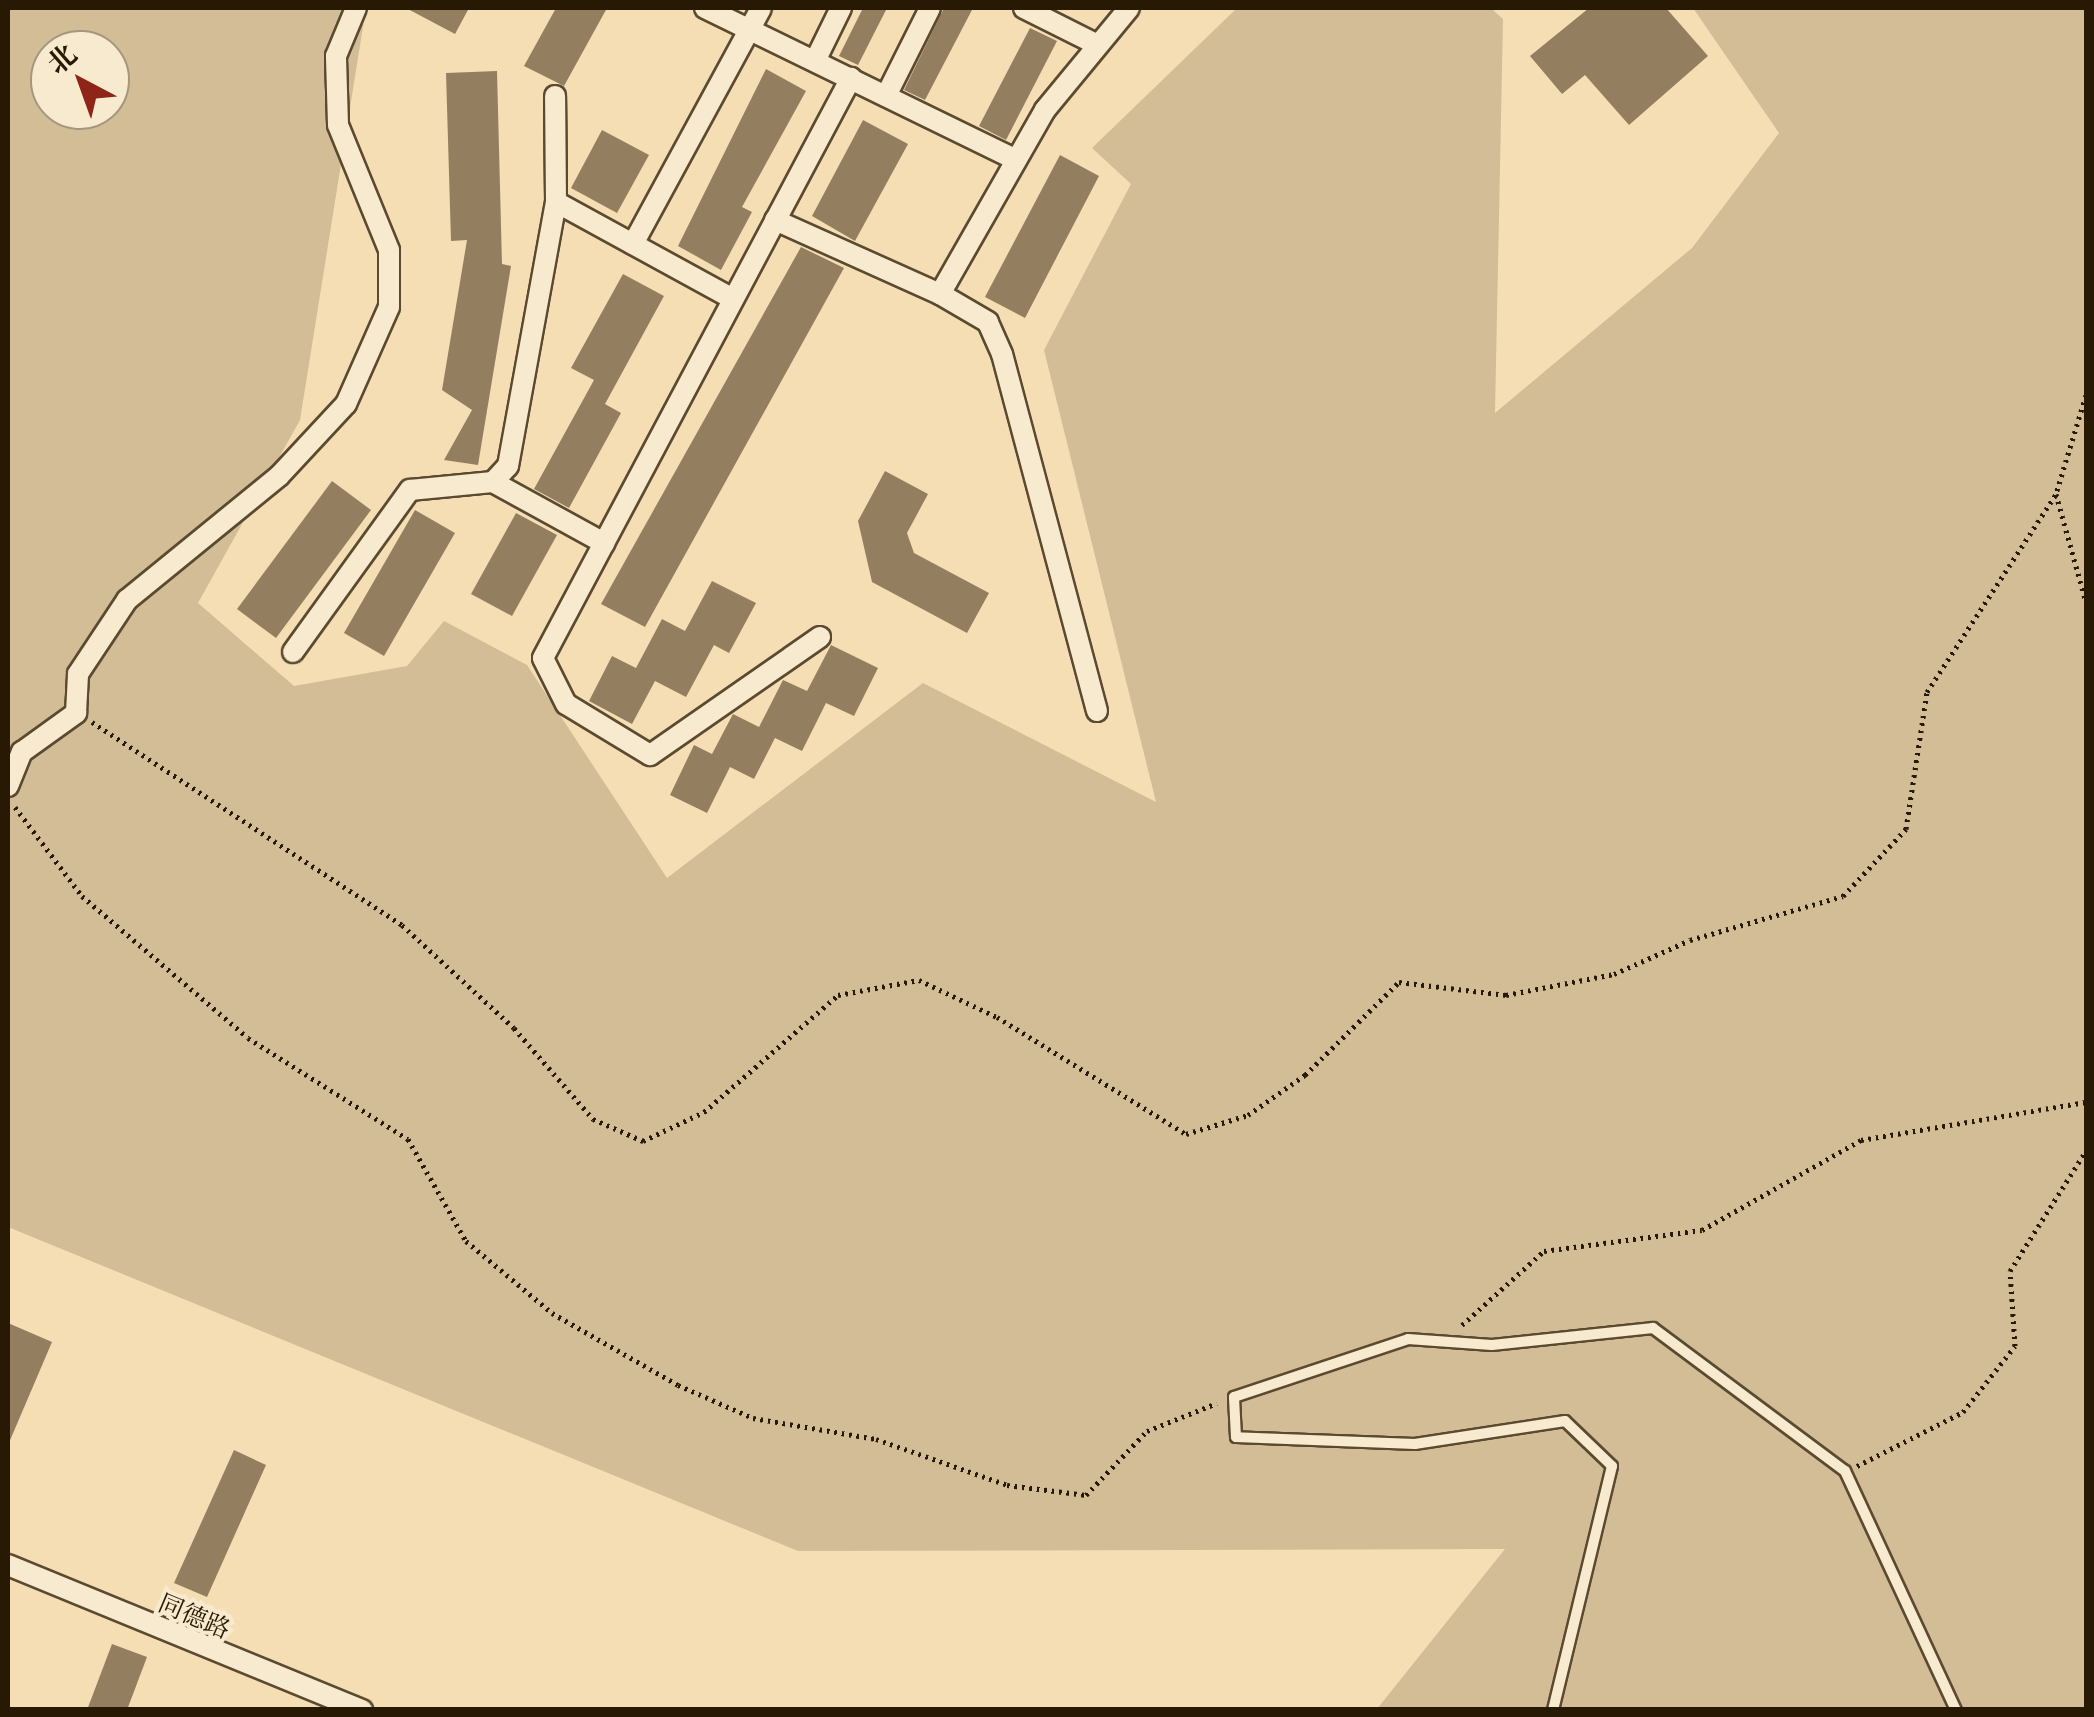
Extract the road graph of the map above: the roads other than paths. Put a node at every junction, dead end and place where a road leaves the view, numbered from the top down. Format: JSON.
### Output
{"nodes":[{"id":1,"x":356,"y":8,"type":"edge"},
{"id":2,"x":705,"y":8,"type":"edge"},
{"id":3,"x":841,"y":8,"type":"edge"},
{"id":4,"x":930,"y":8,"type":"edge"},
{"id":5,"x":1024,"y":8,"type":"edge"},
{"id":6,"x":1130,"y":8,"type":"edge"},
{"id":7,"x":756,"y":17,"type":"edge"},
{"id":8,"x":1096,"y":44,"type":"junction"},
{"id":9,"x":814,"y":60,"type":"junction"},
{"id":10,"x":850,"y":78,"type":"junction"},
{"id":11,"x":554,"y":96,"type":"dead end"},
{"id":12,"x":886,"y":96,"type":"junction"},
{"id":13,"x":1016,"y":160,"type":"junction"},
{"id":14,"x":556,"y":202,"type":"junction"},
{"id":15,"x":775,"y":220,"type":"junction"},
{"id":16,"x":632,"y":244,"type":"junction"},
{"id":17,"x":940,"y":294,"type":"junction"},
{"id":18,"x":734,"y":299,"type":"junction"},
{"id":19,"x":493,"y":482,"type":"junction"},
{"id":20,"x":604,"y":543,"type":"junction"},
{"id":21,"x":820,"y":637,"type":"dead end"},
{"id":22,"x":293,"y":652,"type":"dead end"},
{"id":23,"x":1097,"y":710,"type":"dead end"},
{"id":24,"x":8,"y":786,"type":"edge"},
{"id":25,"x":8,"y":1564,"type":"edge"},
{"id":26,"x":362,"y":1710,"type":"edge"},
{"id":27,"x":1553,"y":1710,"type":"edge"},
{"id":28,"x":1956,"y":1710,"type":"edge"}],
"edges":[{"from":1,"to":24,"type":"street"},
{"from":2,"to":7,"type":"street"},
{"from":3,"to":9,"type":"street"},
{"from":4,"to":12,"type":"street"},
{"from":5,"to":8,"type":"street"},
{"from":6,"to":8,"type":"street"},
{"from":7,"to":9,"type":"street"},
{"from":7,"to":16,"type":"street"},
{"from":8,"to":13,"type":"street"},
{"from":9,"to":10,"type":"street"},
{"from":10,"to":12,"type":"street"},
{"from":10,"to":15,"type":"street"},
{"from":11,"to":14,"type":"street"},
{"from":12,"to":13,"type":"street"},
{"from":13,"to":17,"type":"street"},
{"from":14,"to":16,"type":"street"},
{"from":14,"to":19,"type":"street"},
{"from":15,"to":17,"type":"street"},
{"from":15,"to":18,"type":"street"},
{"from":16,"to":18,"type":"street"},
{"from":17,"to":23,"type":"street"},
{"from":18,"to":20,"type":"street"},
{"from":19,"to":20,"type":"street"},
{"from":19,"to":22,"type":"street"},
{"from":20,"to":21,"type":"street"},
{"from":25,"to":26,"type":"street","name":"同德路"},
{"from":27,"to":28,"type":"lane"}]}
